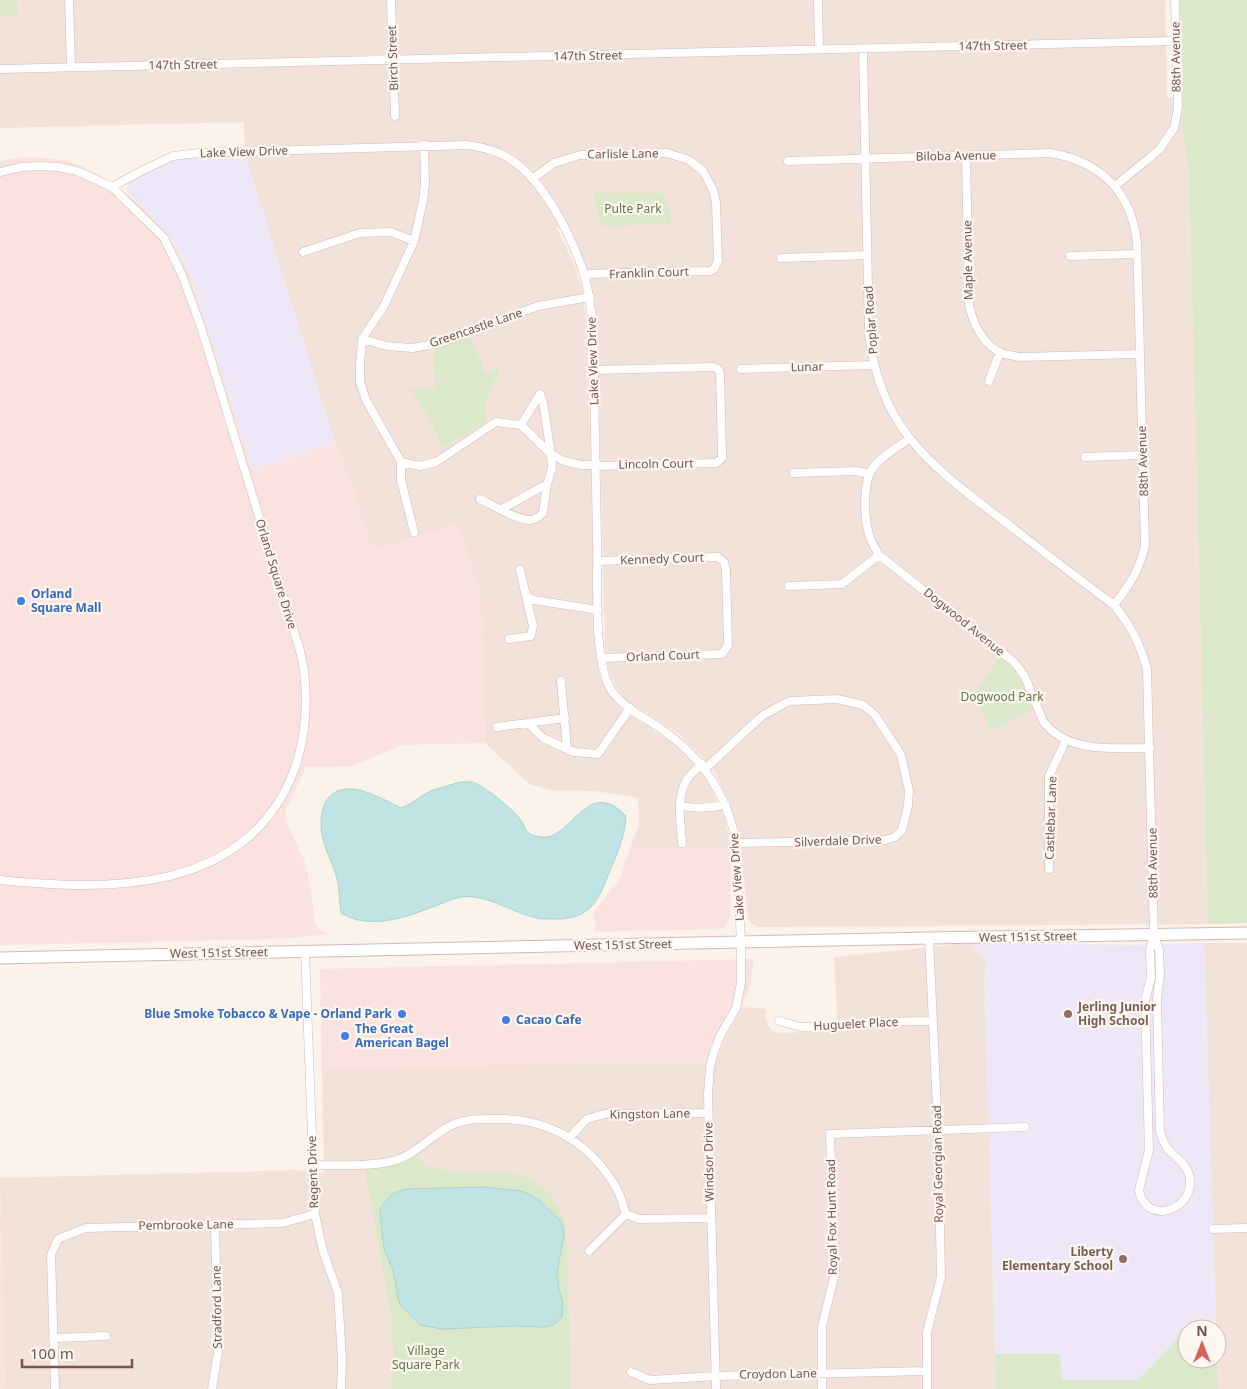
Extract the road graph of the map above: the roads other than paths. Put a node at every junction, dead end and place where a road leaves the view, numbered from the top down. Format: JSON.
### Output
{"nodes":[{"id":1,"x":69,"y":0,"type":"edge"},
{"id":2,"x":391,"y":0,"type":"edge"},
{"id":3,"x":818,"y":0,"type":"edge"},
{"id":4,"x":1175,"y":0,"type":"edge"},
{"id":5,"x":1176,"y":41,"type":"junction"},
{"id":6,"x":863,"y":49,"type":"junction"},
{"id":7,"x":819,"y":50,"type":"junction"},
{"id":8,"x":392,"y":60,"type":"junction"},
{"id":9,"x":71,"y":67,"type":"junction"},
{"id":10,"x":0,"y":69,"type":"edge"},
{"id":11,"x":395,"y":116,"type":"dead end"},
{"id":12,"x":424,"y":145,"type":"junction"},
{"id":13,"x":966,"y":156,"type":"junction"},
{"id":14,"x":866,"y":158,"type":"junction"},
{"id":15,"x":788,"y":161,"type":"dead end"},
{"id":16,"x":0,"y":172,"type":"edge"},
{"id":17,"x":532,"y":179,"type":"junction"},
{"id":18,"x":1115,"y":186,"type":"junction"},
{"id":19,"x":112,"y":188,"type":"junction"},
{"id":20,"x":414,"y":241,"type":"junction"},
{"id":21,"x":303,"y":252,"type":"dead end"},
{"id":22,"x":1137,"y":254,"type":"junction"},
{"id":23,"x":867,"y":255,"type":"junction"},
{"id":24,"x":1070,"y":256,"type":"dead end"},
{"id":25,"x":781,"y":258,"type":"dead end"},
{"id":26,"x":714,"y":269,"type":"joint"},
{"id":27,"x":584,"y":274,"type":"junction"},
{"id":28,"x":590,"y":297,"type":"junction"},
{"id":29,"x":362,"y":339,"type":"junction"},
{"id":30,"x":1000,"y":352,"type":"junction"},
{"id":31,"x":1139,"y":354,"type":"junction"},
{"id":32,"x":874,"y":366,"type":"junction"},
{"id":33,"x":741,"y":369,"type":"dead end"},
{"id":34,"x":594,"y":370,"type":"junction"},
{"id":35,"x":989,"y":381,"type":"dead end"},
{"id":36,"x":521,"y":425,"type":"junction"},
{"id":37,"x":909,"y":439,"type":"junction"},
{"id":38,"x":551,"y":454,"type":"junction"},
{"id":39,"x":1143,"y":455,"type":"junction"},
{"id":40,"x":1085,"y":457,"type":"dead end"},
{"id":41,"x":401,"y":462,"type":"junction"},
{"id":42,"x":596,"y":465,"type":"junction"},
{"id":43,"x":794,"y":473,"type":"dead end"},
{"id":44,"x":869,"y":474,"type":"junction"},
{"id":45,"x":546,"y":484,"type":"junction"},
{"id":46,"x":480,"y":499,"type":"dead end"},
{"id":47,"x":502,"y":510,"type":"junction"},
{"id":48,"x":414,"y":532,"type":"dead end"},
{"id":49,"x":879,"y":555,"type":"junction"},
{"id":50,"x":598,"y":561,"type":"junction"},
{"id":51,"x":520,"y":570,"type":"dead end"},
{"id":52,"x":789,"y":586,"type":"dead end"},
{"id":53,"x":526,"y":597,"type":"junction"},
{"id":54,"x":1114,"y":605,"type":"junction"},
{"id":55,"x":598,"y":610,"type":"junction"},
{"id":56,"x":509,"y":638,"type":"dead end"},
{"id":57,"x":725,"y":652,"type":"joint"},
{"id":58,"x":601,"y":658,"type":"junction"},
{"id":59,"x":561,"y":681,"type":"dead end"},
{"id":60,"x":630,"y":708,"type":"junction"},
{"id":61,"x":564,"y":718,"type":"junction"},
{"id":62,"x":528,"y":723,"type":"junction"},
{"id":63,"x":497,"y":727,"type":"dead end"},
{"id":64,"x":1066,"y":740,"type":"junction"},
{"id":65,"x":1150,"y":748,"type":"junction"},
{"id":66,"x":567,"y":749,"type":"junction"},
{"id":67,"x":704,"y":767,"type":"junction"},
{"id":68,"x":680,"y":805,"type":"junction"},
{"id":69,"x":726,"y":805,"type":"junction"},
{"id":70,"x":682,"y":843,"type":"dead end"},
{"id":71,"x":736,"y":843,"type":"junction"},
{"id":72,"x":1049,"y":869,"type":"dead end"},
{"id":73,"x":0,"y":880,"type":"edge"},
{"id":74,"x":1247,"y":933,"type":"edge"},
{"id":75,"x":1154,"y":935,"type":"junction"},
{"id":76,"x":929,"y":938,"type":"junction"},
{"id":77,"x":741,"y":942,"type":"junction"},
{"id":78,"x":305,"y":952,"type":"junction"},
{"id":79,"x":0,"y":958,"type":"edge"},
{"id":80,"x":779,"y":1021,"type":"dead end"},
{"id":81,"x":933,"y":1021,"type":"junction"},
{"id":82,"x":708,"y":1113,"type":"junction"},
{"id":83,"x":1025,"y":1127,"type":"dead end"},
{"id":84,"x":938,"y":1131,"type":"junction"},
{"id":85,"x":570,"y":1137,"type":"junction"},
{"id":86,"x":313,"y":1165,"type":"junction"},
{"id":87,"x":315,"y":1214,"type":"junction"},
{"id":88,"x":626,"y":1214,"type":"junction"},
{"id":89,"x":710,"y":1218,"type":"junction"},
{"id":90,"x":215,"y":1225,"type":"junction"},
{"id":91,"x":1247,"y":1228,"type":"edge"},
{"id":92,"x":1213,"y":1229,"type":"dead end"},
{"id":93,"x":589,"y":1251,"type":"dead end"},
{"id":94,"x":106,"y":1336,"type":"dead end"},
{"id":95,"x":53,"y":1338,"type":"junction"},
{"id":96,"x":926,"y":1371,"type":"junction"},
{"id":97,"x":631,"y":1372,"type":"dead end"},
{"id":98,"x":822,"y":1373,"type":"junction"},
{"id":99,"x":716,"y":1376,"type":"junction"},
{"id":100,"x":55,"y":1389,"type":"edge"},
{"id":101,"x":212,"y":1389,"type":"edge"},
{"id":102,"x":341,"y":1389,"type":"edge"},
{"id":103,"x":716,"y":1389,"type":"edge"},
{"id":104,"x":822,"y":1389,"type":"edge"},
{"id":105,"x":927,"y":1389,"type":"edge"}],
"edges":[{"from":1,"to":9,"type":"street"},
{"from":2,"to":8,"type":"street","name":"Birch Street"},
{"from":3,"to":7,"type":"street"},
{"from":4,"to":5,"type":"street","name":"88th Avenue"},
{"from":5,"to":6,"type":"street","name":"147th Street"},
{"from":5,"to":18,"type":"street","name":"88th Avenue"},
{"from":6,"to":7,"type":"street","name":"147th Street"},
{"from":6,"to":14,"type":"street","name":"Poplar Road"},
{"from":7,"to":8,"type":"street","name":"147th Street"},
{"from":8,"to":9,"type":"street","name":"147th Street"},
{"from":8,"to":11,"type":"street","name":"Birch Street"},
{"from":9,"to":10,"type":"street","name":"147th Street"},
{"from":12,"to":17,"type":"street","name":"Lake View Drive"},
{"from":12,"to":19,"type":"street","name":"Lake View Drive"},
{"from":12,"to":20,"type":"street"},
{"from":13,"to":14,"type":"street","name":"Biloba Avenue"},
{"from":13,"to":18,"type":"street","name":"Biloba Avenue"},
{"from":13,"to":30,"type":"street","name":"Maple Avenue"},
{"from":14,"to":15,"type":"street","name":"Biloba Avenue"},
{"from":14,"to":23,"type":"street","name":"Poplar Road"},
{"from":16,"to":19,"type":"street","name":"Orland Square Drive"},
{"from":17,"to":26,"type":"street","name":"Carlisle Lane"},
{"from":17,"to":27,"type":"street","name":"Lake View Drive"},
{"from":18,"to":22,"type":"street","name":"88th Avenue"},
{"from":19,"to":73,"type":"street","name":"Orland Square Drive"},
{"from":20,"to":21,"type":"street"},
{"from":20,"to":29,"type":"street"},
{"from":22,"to":24,"type":"street"},
{"from":22,"to":31,"type":"street","name":"88th Avenue"},
{"from":23,"to":25,"type":"street"},
{"from":23,"to":32,"type":"street","name":"Poplar Road"},
{"from":26,"to":27,"type":"street","name":"Franklin Court"},
{"from":27,"to":28,"type":"street","name":"Lake View Drive"},
{"from":28,"to":29,"type":"street","name":"Greencastle Lane"},
{"from":28,"to":34,"type":"street","name":"Lake View Drive"},
{"from":29,"to":41,"type":"street"},
{"from":30,"to":31,"type":"street"},
{"from":30,"to":35,"type":"street"},
{"from":31,"to":39,"type":"street","name":"88th Avenue"},
{"from":32,"to":33,"type":"street","name":"Lunar"},
{"from":32,"to":37,"type":"street","name":"Poplar Road"},
{"from":34,"to":42,"type":"street","name":"Lake View Drive"},
{"from":34,"to":42,"type":"street","name":"Lincoln Court"},
{"from":36,"to":38,"type":"street"},
{"from":36,"to":38,"type":"street"},
{"from":36,"to":41,"type":"street"},
{"from":37,"to":44,"type":"street"},
{"from":37,"to":54,"type":"street","name":"Poplar Road"},
{"from":38,"to":42,"type":"street","name":"Lincoln Court"},
{"from":38,"to":45,"type":"street"},
{"from":39,"to":40,"type":"street"},
{"from":39,"to":54,"type":"street","name":"88th Avenue"},
{"from":41,"to":48,"type":"street"},
{"from":42,"to":50,"type":"street","name":"Lake View Drive"},
{"from":43,"to":44,"type":"street"},
{"from":44,"to":49,"type":"street","name":"Dogwood Avenue"},
{"from":45,"to":47,"type":"street"},
{"from":45,"to":47,"type":"street"},
{"from":46,"to":47,"type":"street"},
{"from":49,"to":52,"type":"street"},
{"from":49,"to":64,"type":"street","name":"Dogwood Avenue"},
{"from":50,"to":55,"type":"street","name":"Lake View Drive"},
{"from":50,"to":57,"type":"street","name":"Kennedy Court"},
{"from":51,"to":53,"type":"street"},
{"from":53,"to":55,"type":"street"},
{"from":53,"to":56,"type":"street"},
{"from":54,"to":65,"type":"street","name":"88th Avenue"},
{"from":55,"to":58,"type":"street","name":"Lake View Drive"},
{"from":57,"to":58,"type":"street","name":"Orland Court"},
{"from":58,"to":60,"type":"street","name":"Lake View Drive"},
{"from":59,"to":61,"type":"street"},
{"from":60,"to":66,"type":"street"},
{"from":60,"to":67,"type":"street","name":"Lake View Drive"},
{"from":61,"to":62,"type":"street"},
{"from":61,"to":66,"type":"street"},
{"from":62,"to":63,"type":"street"},
{"from":62,"to":66,"type":"street"},
{"from":64,"to":65,"type":"street","name":"Dogwood Avenue"},
{"from":64,"to":72,"type":"street","name":"Castlebar Lane"},
{"from":65,"to":75,"type":"street","name":"88th Avenue"},
{"from":67,"to":68,"type":"street"},
{"from":67,"to":69,"type":"street","name":"Lake View Drive"},
{"from":67,"to":71,"type":"street","name":"Silverdale Drive"},
{"from":68,"to":69,"type":"street"},
{"from":68,"to":70,"type":"street"},
{"from":69,"to":71,"type":"street","name":"Lake View Drive"},
{"from":71,"to":77,"type":"street","name":"Lake View Drive"},
{"from":74,"to":75,"type":"street","name":"West 151st Street"},
{"from":75,"to":75,"type":"street","name":"88th Avenue"},
{"from":75,"to":76,"type":"street","name":"West 151st Street"},
{"from":76,"to":77,"type":"street","name":"West 151st Street"},
{"from":76,"to":81,"type":"street","name":"Royal Georgian Road"},
{"from":77,"to":78,"type":"street","name":"West 151st Street"},
{"from":77,"to":82,"type":"street","name":"Windsor Drive"},
{"from":78,"to":79,"type":"street","name":"West 151st Street"},
{"from":78,"to":86,"type":"street","name":"Regent Drive"},
{"from":80,"to":81,"type":"street","name":"Huguelet Place"},
{"from":81,"to":84,"type":"street","name":"Royal Georgian Road"},
{"from":82,"to":85,"type":"street","name":"Kingston Lane"},
{"from":82,"to":89,"type":"street","name":"Windsor Drive"},
{"from":83,"to":84,"type":"street"},
{"from":84,"to":96,"type":"street","name":"Royal Georgian Road"},
{"from":84,"to":98,"type":"street","name":"Royal Fox Hunt Road"},
{"from":85,"to":86,"type":"street"},
{"from":85,"to":88,"type":"street"},
{"from":86,"to":87,"type":"street","name":"Regent Drive"},
{"from":87,"to":90,"type":"street","name":"Pembrooke Lane"},
{"from":87,"to":102,"type":"street","name":"Regent Drive"},
{"from":88,"to":89,"type":"street"},
{"from":88,"to":93,"type":"street"},
{"from":89,"to":99,"type":"street","name":"Windsor Drive"},
{"from":90,"to":95,"type":"street","name":"Pembrooke Lane"},
{"from":90,"to":101,"type":"street","name":"Stradford Lane"},
{"from":91,"to":92,"type":"street"},
{"from":94,"to":95,"type":"street"},
{"from":95,"to":100,"type":"street"},
{"from":96,"to":98,"type":"street","name":"Croydon Lane"},
{"from":96,"to":105,"type":"street","name":"Royal Georgian Road"},
{"from":97,"to":99,"type":"street","name":"Croydon Lane"},
{"from":98,"to":99,"type":"street","name":"Croydon Lane"},
{"from":98,"to":104,"type":"street","name":"Royal Fox Hunt Road"},
{"from":99,"to":103,"type":"street","name":"Windsor Drive"}]}
